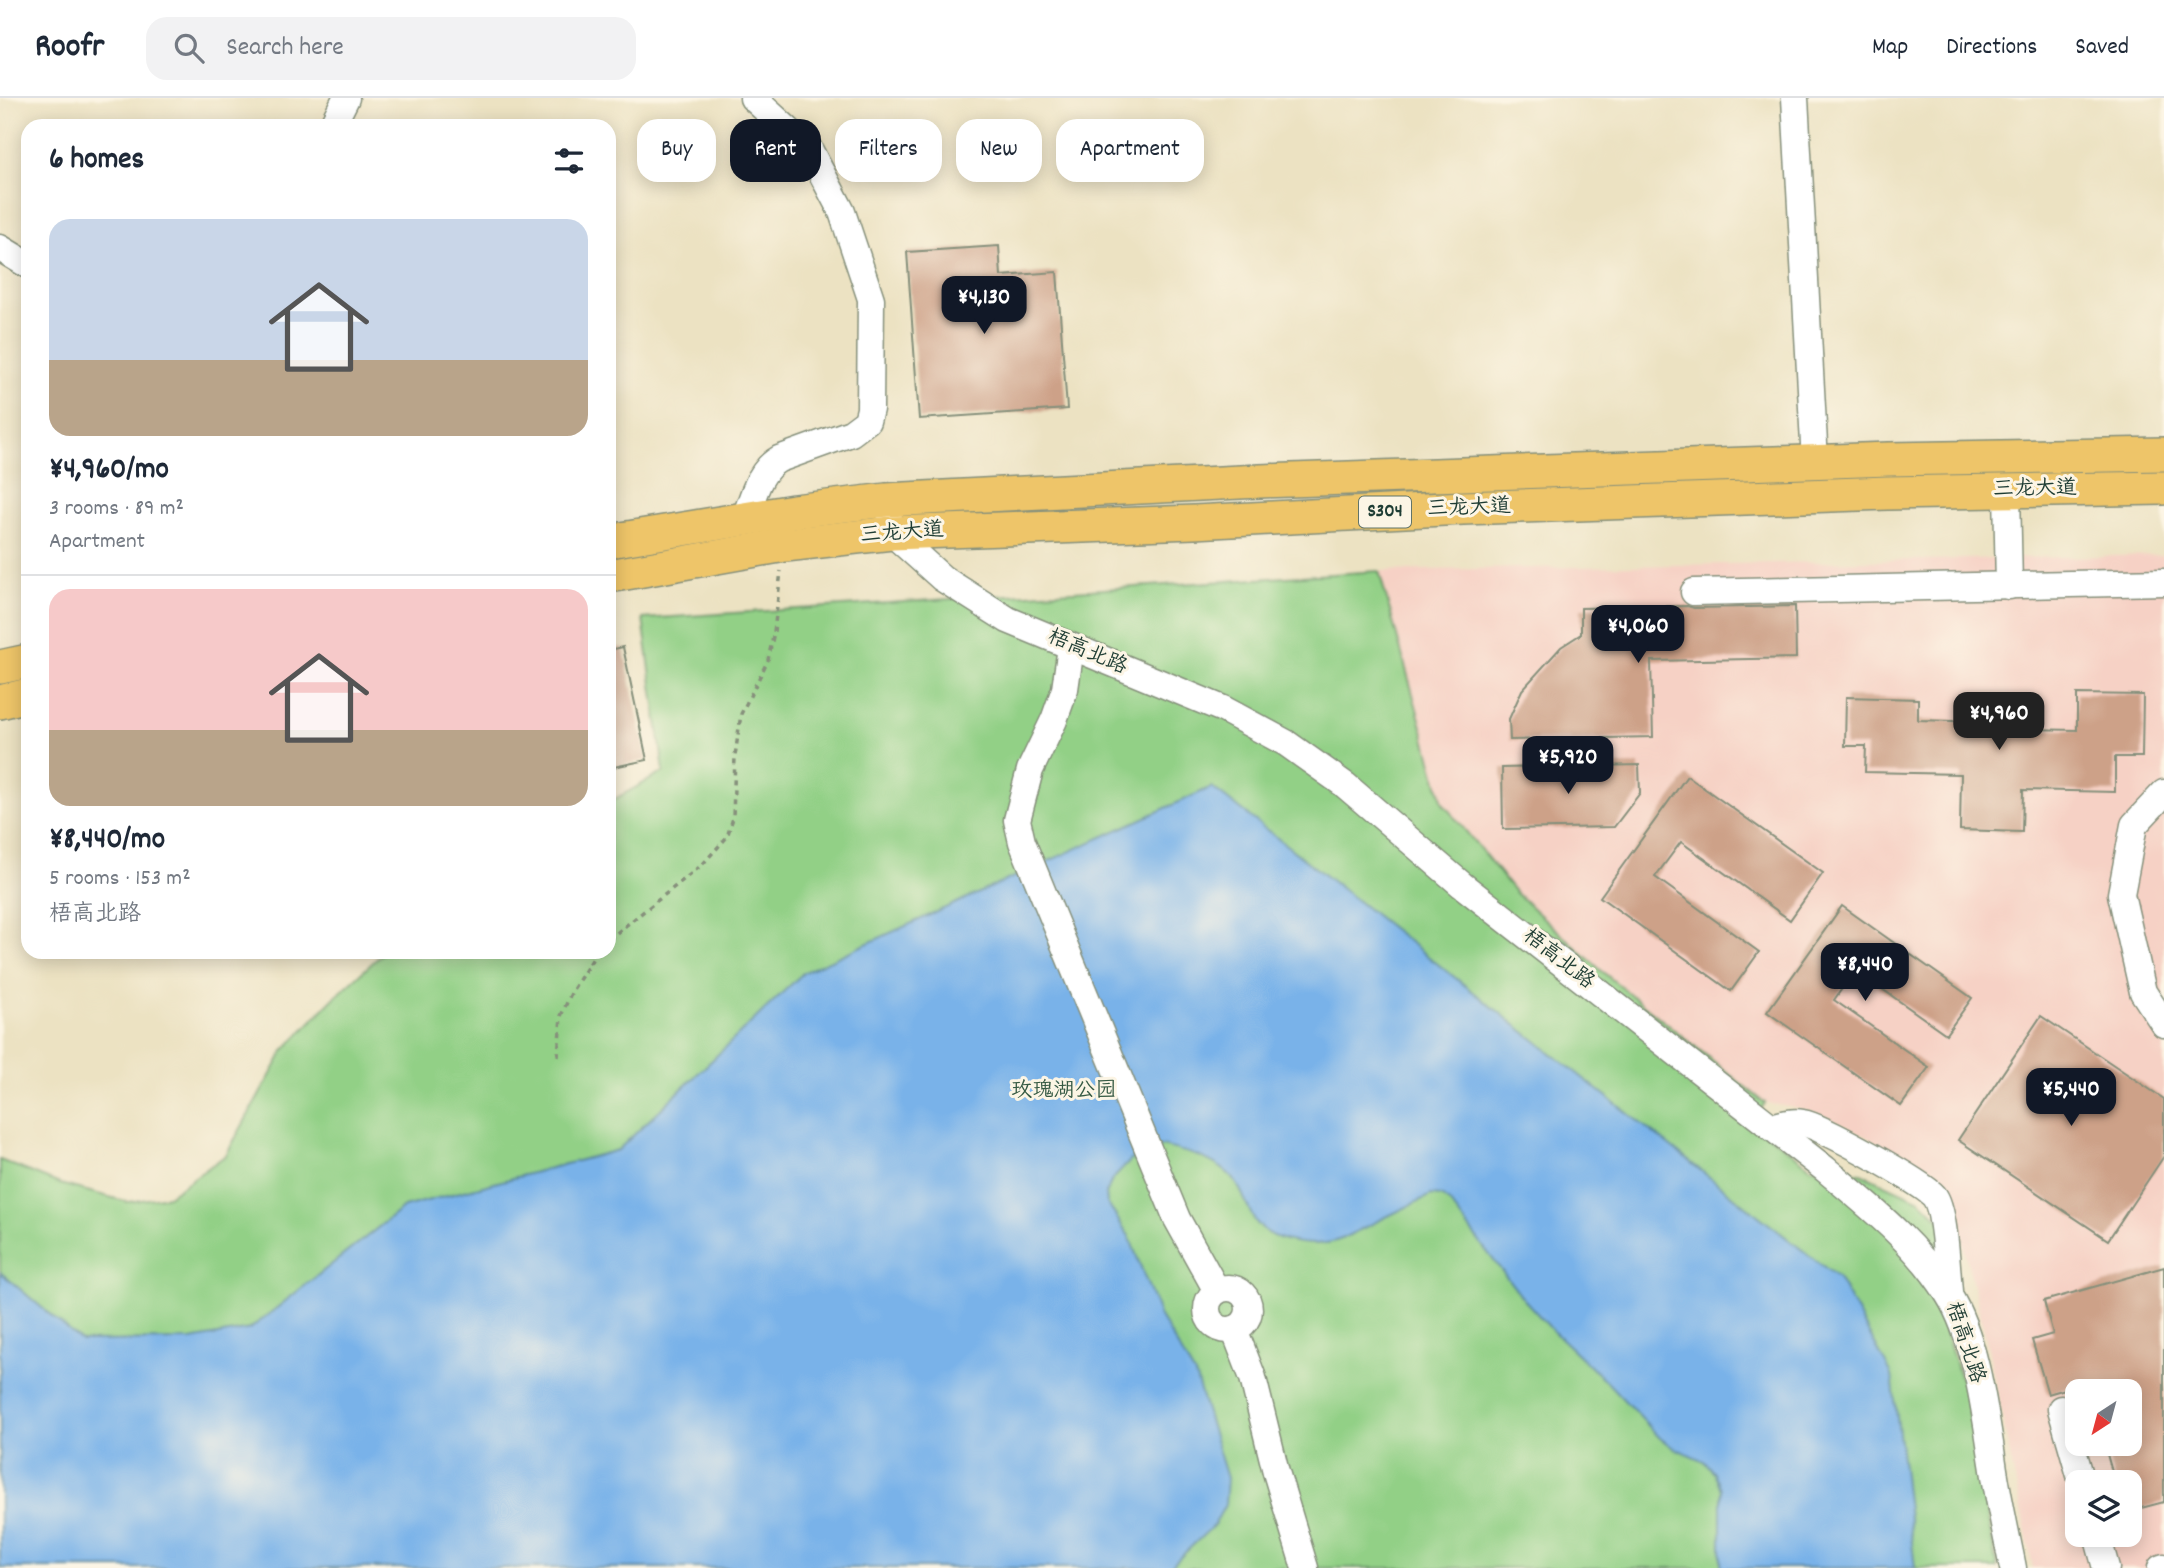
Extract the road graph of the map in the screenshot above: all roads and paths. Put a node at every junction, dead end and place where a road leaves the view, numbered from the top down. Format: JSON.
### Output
{"nodes":[{"id":1,"x":346,"y":98,"type":"edge"},
{"id":2,"x":753,"y":98,"type":"edge"},
{"id":3,"x":1795,"y":98,"type":"edge"},
{"id":4,"x":336,"y":119,"type":"edge"},
{"id":5,"x":0,"y":248,"type":"edge"},
{"id":6,"x":21,"y":261,"type":"edge"},
{"id":7,"x":2164,"y":454,"type":"edge"},
{"id":8,"x":1815,"y":462,"type":"junction"},
{"id":9,"x":2164,"y":488,"type":"edge"},
{"id":10,"x":2007,"y":491,"type":"junction"},
{"id":11,"x":886,"y":500,"type":"junction"},
{"id":12,"x":744,"y":520,"type":"junction"},
{"id":13,"x":892,"y":533,"type":"junction"},
{"id":14,"x":616,"y":540,"type":"edge"},
{"id":15,"x":785,"y":545,"type":"junction"},
{"id":16,"x":616,"y":575,"type":"edge"},
{"id":17,"x":2164,"y":582,"type":"edge"},
{"id":18,"x":2009,"y":586,"type":"junction"},
{"id":19,"x":1694,"y":592,"type":"dead end"},
{"id":20,"x":1071,"y":647,"type":"junction"},
{"id":21,"x":21,"y":662,"type":"edge"},
{"id":22,"x":0,"y":667,"type":"edge"},
{"id":23,"x":21,"y":697,"type":"edge"},
{"id":24,"x":0,"y":702,"type":"edge"},
{"id":25,"x":2164,"y":793,"type":"edge"},
{"id":26,"x":616,"y":933,"type":"edge"},
{"id":27,"x":593,"y":959,"type":"edge"},
{"id":28,"x":2164,"y":1024,"type":"edge"},
{"id":29,"x":558,"y":1056,"type":"dead end"},
{"id":30,"x":1772,"y":1127,"type":"junction"},
{"id":31,"x":1950,"y":1296,"type":"junction"},
{"id":32,"x":2061,"y":1409,"type":"dead end"},
{"id":33,"x":2079,"y":1470,"type":"edge"},
{"id":34,"x":2100,"y":1547,"type":"edge"},
{"id":35,"x":1305,"y":1568,"type":"edge"},
{"id":36,"x":2013,"y":1568,"type":"edge"},
{"id":37,"x":2106,"y":1568,"type":"edge"}],
"edges":[{"from":1,"to":4,"type":"street"},
{"from":2,"to":12,"type":"street"},
{"from":3,"to":8,"type":"street"},
{"from":5,"to":6,"type":"street"},
{"from":7,"to":8,"type":"main road","name":"三龙大道","number":"S304"},
{"from":8,"to":11,"type":"main road","name":"三龙大道","number":"S304"},
{"from":9,"to":10,"type":"main road","name":"三龙大道","number":"S304"},
{"from":10,"to":13,"type":"main road","name":"三龙大道","number":"S304"},
{"from":10,"to":18,"type":"street"},
{"from":11,"to":12,"type":"main road","name":"三龙大道","number":"S304"},
{"from":11,"to":13,"type":"street"},
{"from":12,"to":14,"type":"main road","name":"三龙大道","number":"S304"},
{"from":13,"to":15,"type":"main road","name":"三龙大道","number":"S304"},
{"from":13,"to":20,"type":"street","name":"梧高北路"},
{"from":15,"to":16,"type":"main road","name":"三龙大道","number":"S304"},
{"from":15,"to":26,"type":"path"},
{"from":17,"to":18,"type":"street"},
{"from":18,"to":19,"type":"street"},
{"from":20,"to":30,"type":"street","name":"梧高北路"},
{"from":20,"to":35,"type":"street"},
{"from":21,"to":22,"type":"main road"},
{"from":23,"to":24,"type":"main road"},
{"from":25,"to":28,"type":"street"},
{"from":27,"to":29,"type":"path"},
{"from":30,"to":31,"type":"street","name":"梧高北路"},
{"from":30,"to":31,"type":"street"},
{"from":31,"to":36,"type":"street","name":"梧高北路"},
{"from":32,"to":33,"type":"street"},
{"from":34,"to":37,"type":"street"}]}
